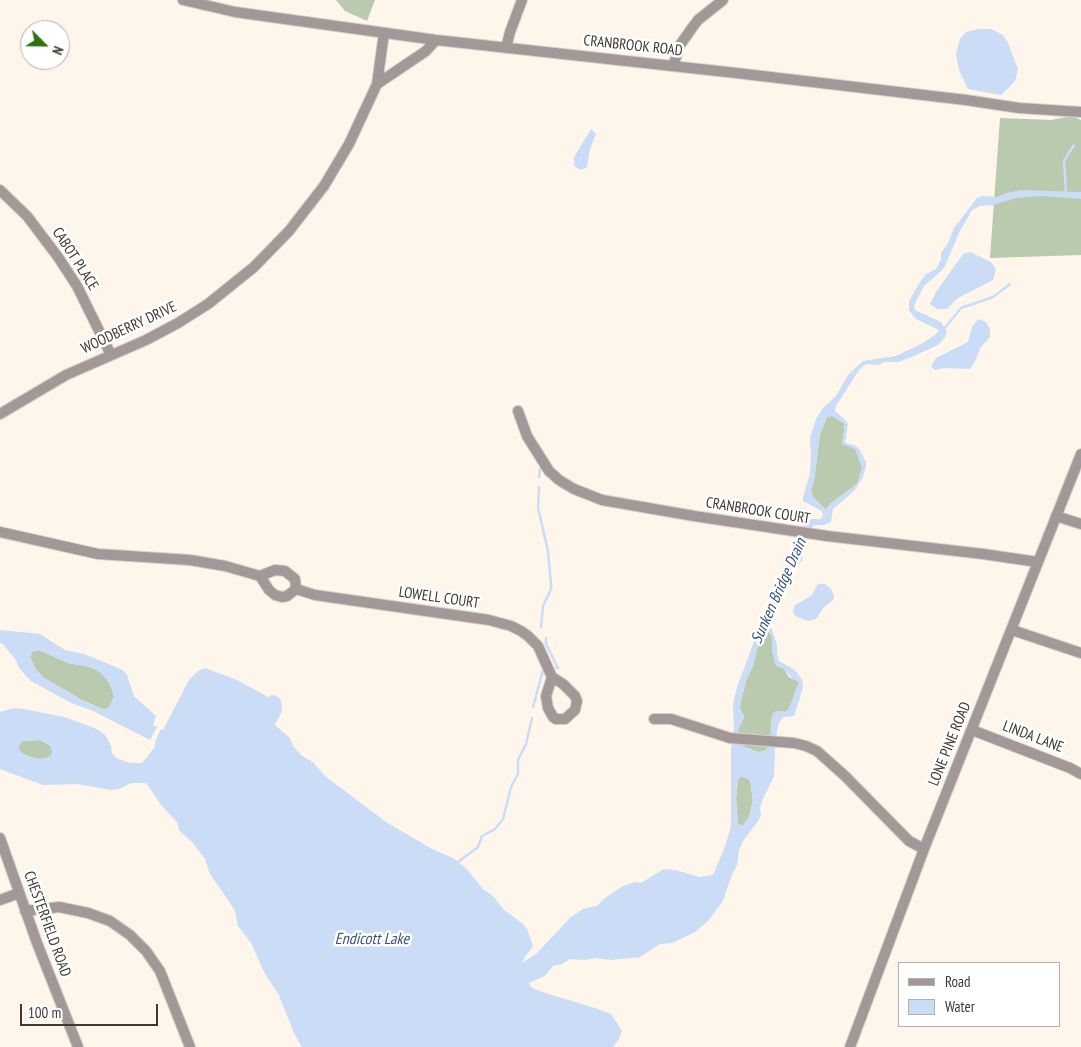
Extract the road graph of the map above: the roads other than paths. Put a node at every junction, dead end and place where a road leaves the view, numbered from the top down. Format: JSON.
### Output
{"nodes":[{"id":1,"x":183,"y":0,"type":"edge"},
{"id":2,"x":522,"y":0,"type":"edge"},
{"id":3,"x":724,"y":0,"type":"edge"},
{"id":4,"x":384,"y":33,"type":"junction"},
{"id":5,"x":436,"y":40,"type":"junction"},
{"id":6,"x":506,"y":48,"type":"junction"},
{"id":7,"x":673,"y":66,"type":"junction"},
{"id":8,"x":377,"y":84,"type":"junction"},
{"id":9,"x":1081,"y":112,"type":"edge"},
{"id":10,"x":0,"y":190,"type":"edge"},
{"id":11,"x":111,"y":355,"type":"junction"},
{"id":12,"x":518,"y":411,"type":"dead end"},
{"id":13,"x":0,"y":414,"type":"edge"},
{"id":14,"x":1081,"y":454,"type":"edge"},
{"id":15,"x":1056,"y":516,"type":"junction"},
{"id":16,"x":1081,"y":524,"type":"edge"},
{"id":17,"x":0,"y":532,"type":"edge"},
{"id":18,"x":1038,"y":562,"type":"junction"},
{"id":19,"x":260,"y":576,"type":"junction"},
{"id":20,"x":296,"y":589,"type":"junction"},
{"id":21,"x":1012,"y":630,"type":"junction"},
{"id":22,"x":1081,"y":653,"type":"edge"},
{"id":23,"x":552,"y":677,"type":"dead end"},
{"id":24,"x":654,"y":719,"type":"dead end"},
{"id":25,"x":972,"y":730,"type":"junction"},
{"id":26,"x":1081,"y":774,"type":"edge"},
{"id":27,"x":0,"y":838,"type":"edge"},
{"id":28,"x":924,"y":849,"type":"junction"},
{"id":29,"x":19,"y":893,"type":"junction"},
{"id":30,"x":0,"y":900,"type":"edge"},
{"id":31,"x":25,"y":912,"type":"junction"},
{"id":32,"x":78,"y":1047,"type":"edge"},
{"id":33,"x":190,"y":1047,"type":"edge"},
{"id":34,"x":850,"y":1047,"type":"edge"}],
"edges":[{"from":1,"to":4,"type":"street","name":"CRANBROOK ROAD"},
{"from":2,"to":6,"type":"street"},
{"from":3,"to":7,"type":"street"},
{"from":4,"to":5,"type":"street","name":"CRANBROOK ROAD"},
{"from":4,"to":8,"type":"street","name":"WOODBERRY DRIVE"},
{"from":5,"to":6,"type":"street","name":"CRANBROOK ROAD"},
{"from":5,"to":8,"type":"street"},
{"from":6,"to":7,"type":"street","name":"CRANBROOK ROAD"},
{"from":7,"to":9,"type":"street","name":"CRANBROOK ROAD"},
{"from":8,"to":11,"type":"street","name":"WOODBERRY DRIVE"},
{"from":10,"to":11,"type":"street","name":"CABOT PLACE"},
{"from":11,"to":13,"type":"street","name":"WOODBERRY DRIVE"},
{"from":12,"to":18,"type":"street","name":"CRANBROOK COURT"},
{"from":14,"to":15,"type":"street","name":"LONE PINE ROAD"},
{"from":15,"to":16,"type":"street"},
{"from":15,"to":18,"type":"street","name":"LONE PINE ROAD"},
{"from":17,"to":19,"type":"street"},
{"from":18,"to":21,"type":"street","name":"LONE PINE ROAD"},
{"from":19,"to":20,"type":"street","name":"LOWELL COURT"},
{"from":19,"to":20,"type":"street"},
{"from":20,"to":23,"type":"street","name":"LOWELL COURT"},
{"from":21,"to":22,"type":"street"},
{"from":21,"to":25,"type":"street","name":"LONE PINE ROAD"},
{"from":24,"to":28,"type":"street"},
{"from":25,"to":26,"type":"street","name":"LINDA LANE"},
{"from":25,"to":28,"type":"street","name":"LONE PINE ROAD"},
{"from":27,"to":29,"type":"street","name":"CHESTERFIELD ROAD"},
{"from":28,"to":34,"type":"street","name":"LONE PINE ROAD"},
{"from":29,"to":30,"type":"street"},
{"from":29,"to":31,"type":"street","name":"CHESTERFIELD ROAD"},
{"from":31,"to":32,"type":"street","name":"CHESTERFIELD ROAD"},
{"from":31,"to":33,"type":"street"}]}
